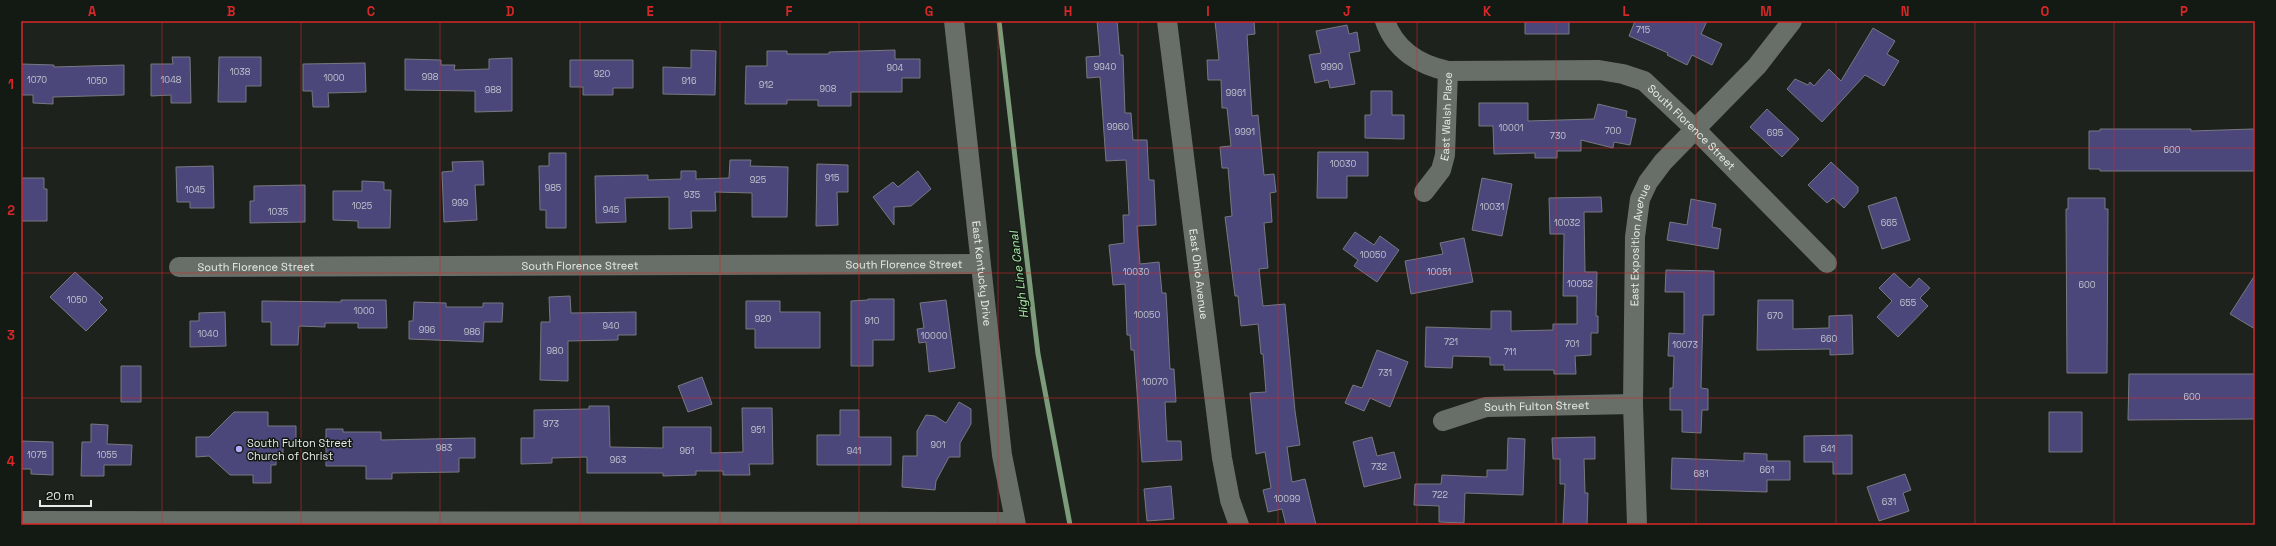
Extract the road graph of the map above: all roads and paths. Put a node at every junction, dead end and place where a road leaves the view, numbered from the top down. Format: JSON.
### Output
{"nodes":[{"id":1,"x":954,"y":21,"type":"edge"},
{"id":2,"x":1167,"y":21,"type":"edge"},
{"id":3,"x":1385,"y":21,"type":"edge"},
{"id":4,"x":1792,"y":21,"type":"edge"},
{"id":5,"x":1448,"y":71,"type":"junction"},
{"id":6,"x":1696,"y":130,"type":"junction"},
{"id":7,"x":1424,"y":192,"type":"dead end"},
{"id":8,"x":1827,"y":263,"type":"dead end"},
{"id":9,"x":980,"y":264,"type":"junction"},
{"id":10,"x":179,"y":267,"type":"dead end"},
{"id":11,"x":1633,"y":404,"type":"junction"},
{"id":12,"x":1443,"y":421,"type":"dead end"},
{"id":13,"x":21,"y":521,"type":"edge"},
{"id":14,"x":502,"y":523,"type":"edge"},
{"id":15,"x":795,"y":523,"type":"edge"},
{"id":16,"x":1015,"y":524,"type":"edge"},
{"id":17,"x":1239,"y":525,"type":"edge"},
{"id":18,"x":1637,"y":525,"type":"edge"}],
"edges":[{"from":1,"to":9,"type":"street","name":"East Kentucky Drive"},
{"from":2,"to":17,"type":"street","name":"East Ohio Avenue"},
{"from":3,"to":5,"type":"street","name":"East Walsh Place"},
{"from":4,"to":6,"type":"street","name":"East Exposition Avenue"},
{"from":5,"to":6,"type":"street","name":"South Florence Street"},
{"from":5,"to":7,"type":"street","name":"East Walsh Place"},
{"from":6,"to":8,"type":"street","name":"South Florence Street"},
{"from":6,"to":11,"type":"street","name":"East Exposition Avenue"},
{"from":9,"to":10,"type":"street","name":"South Florence Street"},
{"from":9,"to":16,"type":"street","name":"East Kentucky Drive"},
{"from":11,"to":12,"type":"street","name":"South Fulton Street"},
{"from":11,"to":18,"type":"street","name":"East Exposition Avenue"},
{"from":13,"to":14,"type":"street"},
{"from":14,"to":15,"type":"street"},
{"from":15,"to":16,"type":"street"}]}
